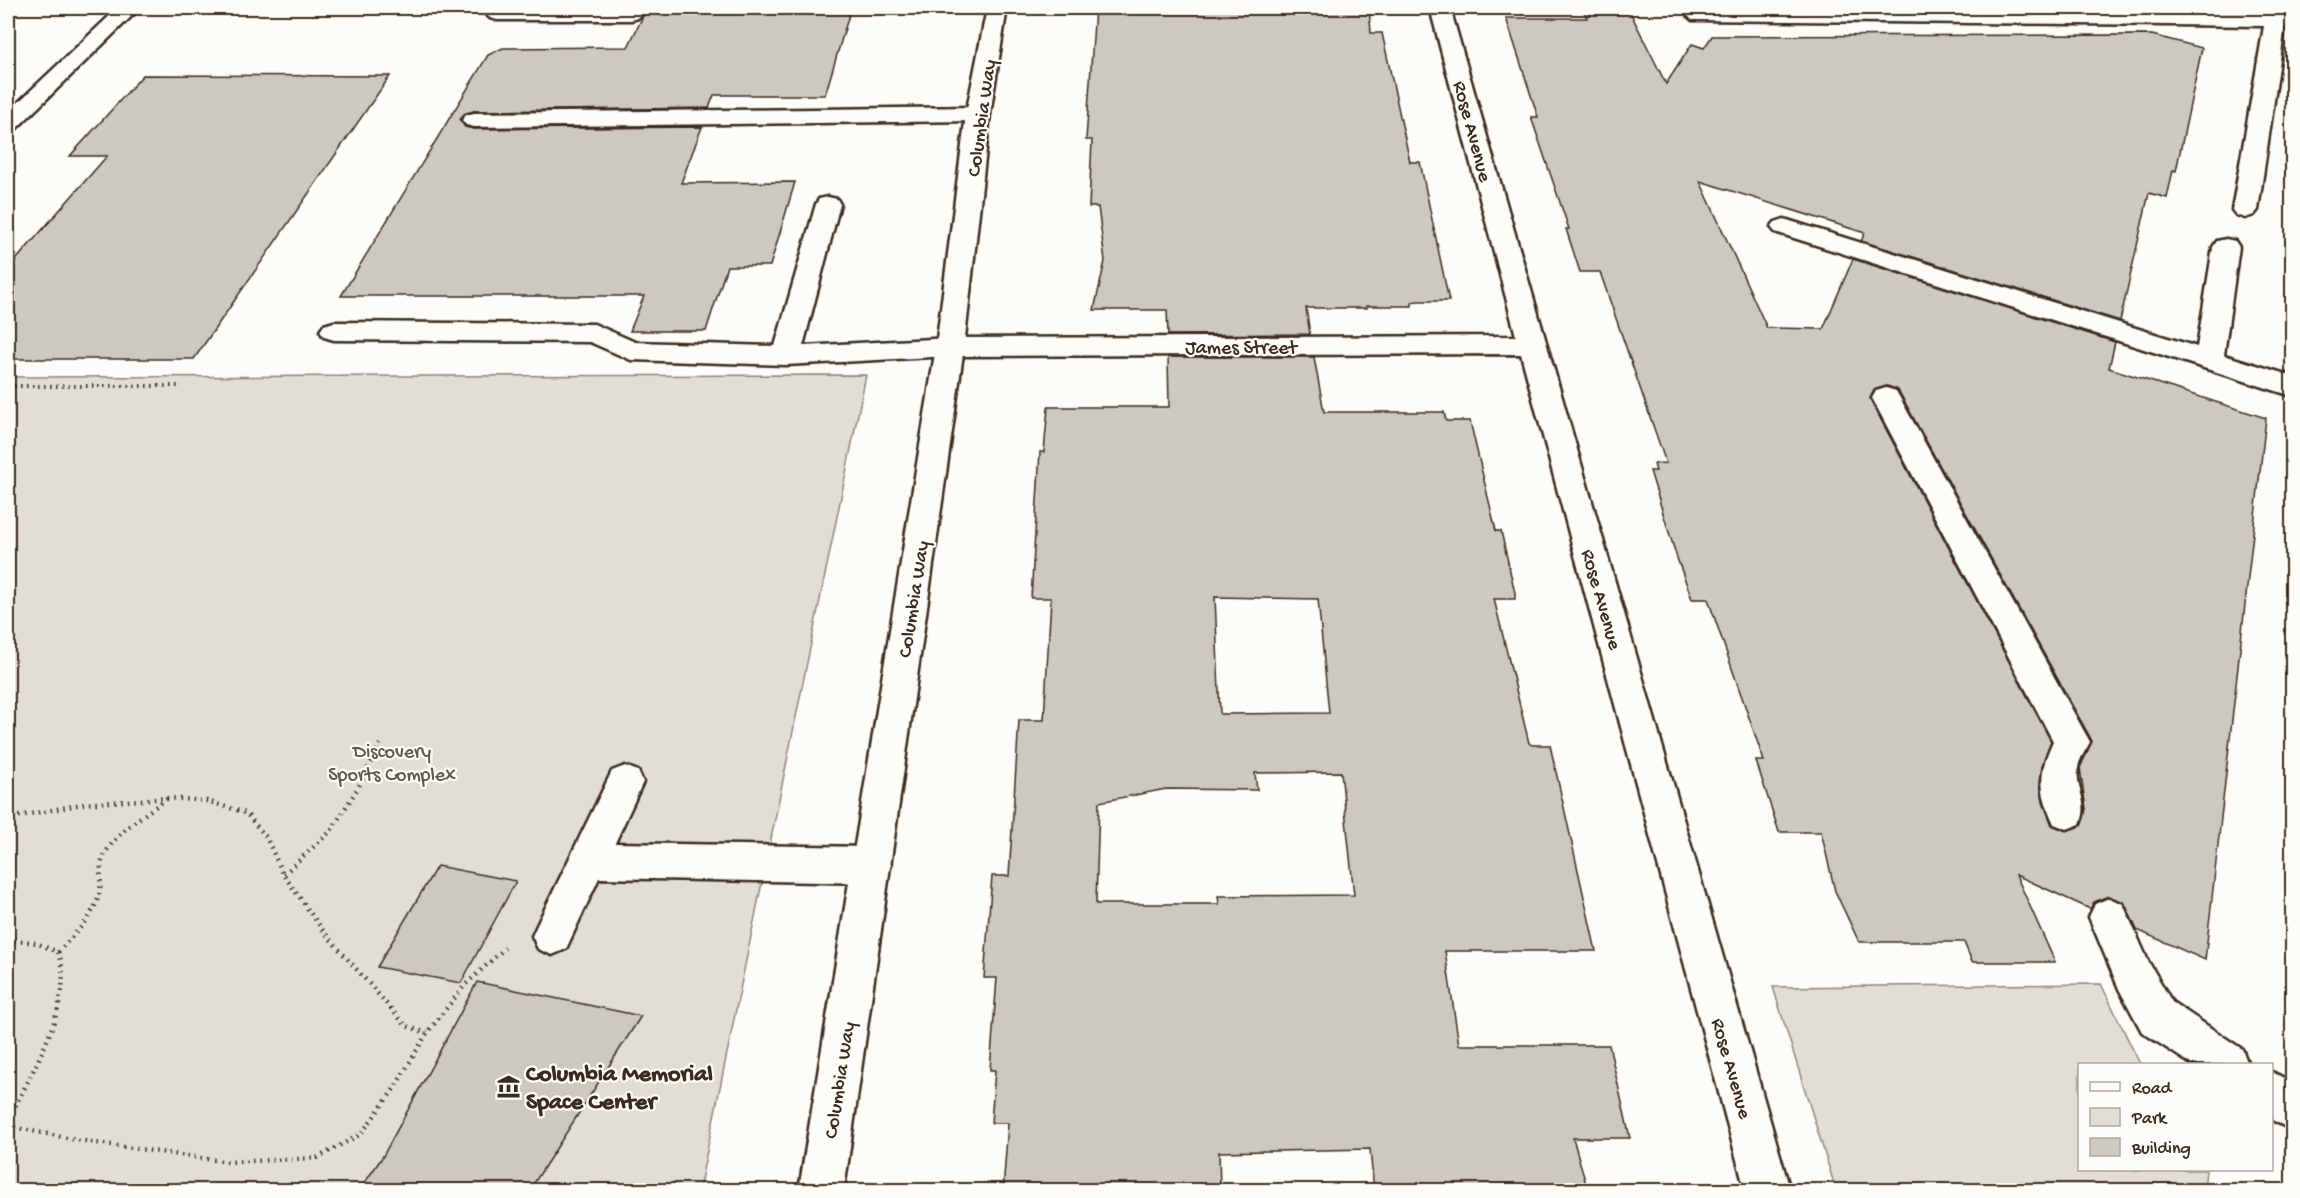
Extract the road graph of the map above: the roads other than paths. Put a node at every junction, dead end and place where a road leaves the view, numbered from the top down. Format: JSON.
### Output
{"nodes":[{"id":1,"x":130,"y":8,"type":"edge"},
{"id":2,"x":501,"y":8,"type":"edge"},
{"id":3,"x":997,"y":8,"type":"edge"},
{"id":4,"x":1440,"y":8,"type":"edge"},
{"id":5,"x":631,"y":14,"type":"dead end"},
{"id":6,"x":1699,"y":16,"type":"dead end"},
{"id":7,"x":2284,"y":19,"type":"edge"},
{"id":8,"x":978,"y":114,"type":"junction"},
{"id":9,"x":474,"y":120,"type":"dead end"},
{"id":10,"x":8,"y":124,"type":"edge"},
{"id":11,"x":828,"y":204,"type":"dead end"},
{"id":12,"x":2245,"y":210,"type":"dead end"},
{"id":13,"x":1784,"y":226,"type":"dead end"},
{"id":14,"x":2226,"y":247,"type":"dead end"},
{"id":15,"x":334,"y":331,"type":"dead end"},
{"id":16,"x":1532,"y":345,"type":"junction"},
{"id":17,"x":950,"y":347,"type":"junction"},
{"id":18,"x":786,"y":356,"type":"junction"},
{"id":19,"x":2210,"y":360,"type":"junction"},
{"id":20,"x":2292,"y":386,"type":"edge"},
{"id":21,"x":1886,"y":398,"type":"dead end"},
{"id":22,"x":625,"y":782,"type":"dead end"},
{"id":23,"x":2067,"y":812,"type":"dead end"},
{"id":24,"x":588,"y":860,"type":"junction"},
{"id":25,"x":872,"y":865,"type":"junction"},
{"id":26,"x":2109,"y":917,"type":"dead end"},
{"id":27,"x":552,"y":936,"type":"dead end"},
{"id":28,"x":2224,"y":1063,"type":"edge"},
{"id":29,"x":2273,"y":1095,"type":"edge"},
{"id":30,"x":2292,"y":1108,"type":"edge"},
{"id":31,"x":820,"y":1191,"type":"edge"},
{"id":32,"x":1768,"y":1191,"type":"edge"}],
"edges":[{"from":1,"to":10,"type":"street"},
{"from":2,"to":5,"type":"street"},
{"from":3,"to":8,"type":"street","name":"Columbia Way"},
{"from":4,"to":16,"type":"street","name":"Rose Avenue"},
{"from":6,"to":7,"type":"street"},
{"from":7,"to":12,"type":"street"},
{"from":8,"to":9,"type":"street"},
{"from":8,"to":17,"type":"street","name":"Columbia Way"},
{"from":11,"to":18,"type":"street"},
{"from":13,"to":19,"type":"street"},
{"from":14,"to":19,"type":"street"},
{"from":15,"to":18,"type":"street","name":"James Street"},
{"from":16,"to":17,"type":"street","name":"James Street"},
{"from":16,"to":32,"type":"street","name":"Rose Avenue"},
{"from":17,"to":18,"type":"street","name":"James Street"},
{"from":17,"to":25,"type":"street","name":"Columbia Way"},
{"from":19,"to":20,"type":"street"},
{"from":21,"to":23,"type":"street"},
{"from":22,"to":24,"type":"street"},
{"from":24,"to":25,"type":"street"},
{"from":24,"to":27,"type":"street"},
{"from":25,"to":31,"type":"street","name":"Columbia Way"},
{"from":26,"to":28,"type":"street"},
{"from":29,"to":30,"type":"street"}]}
